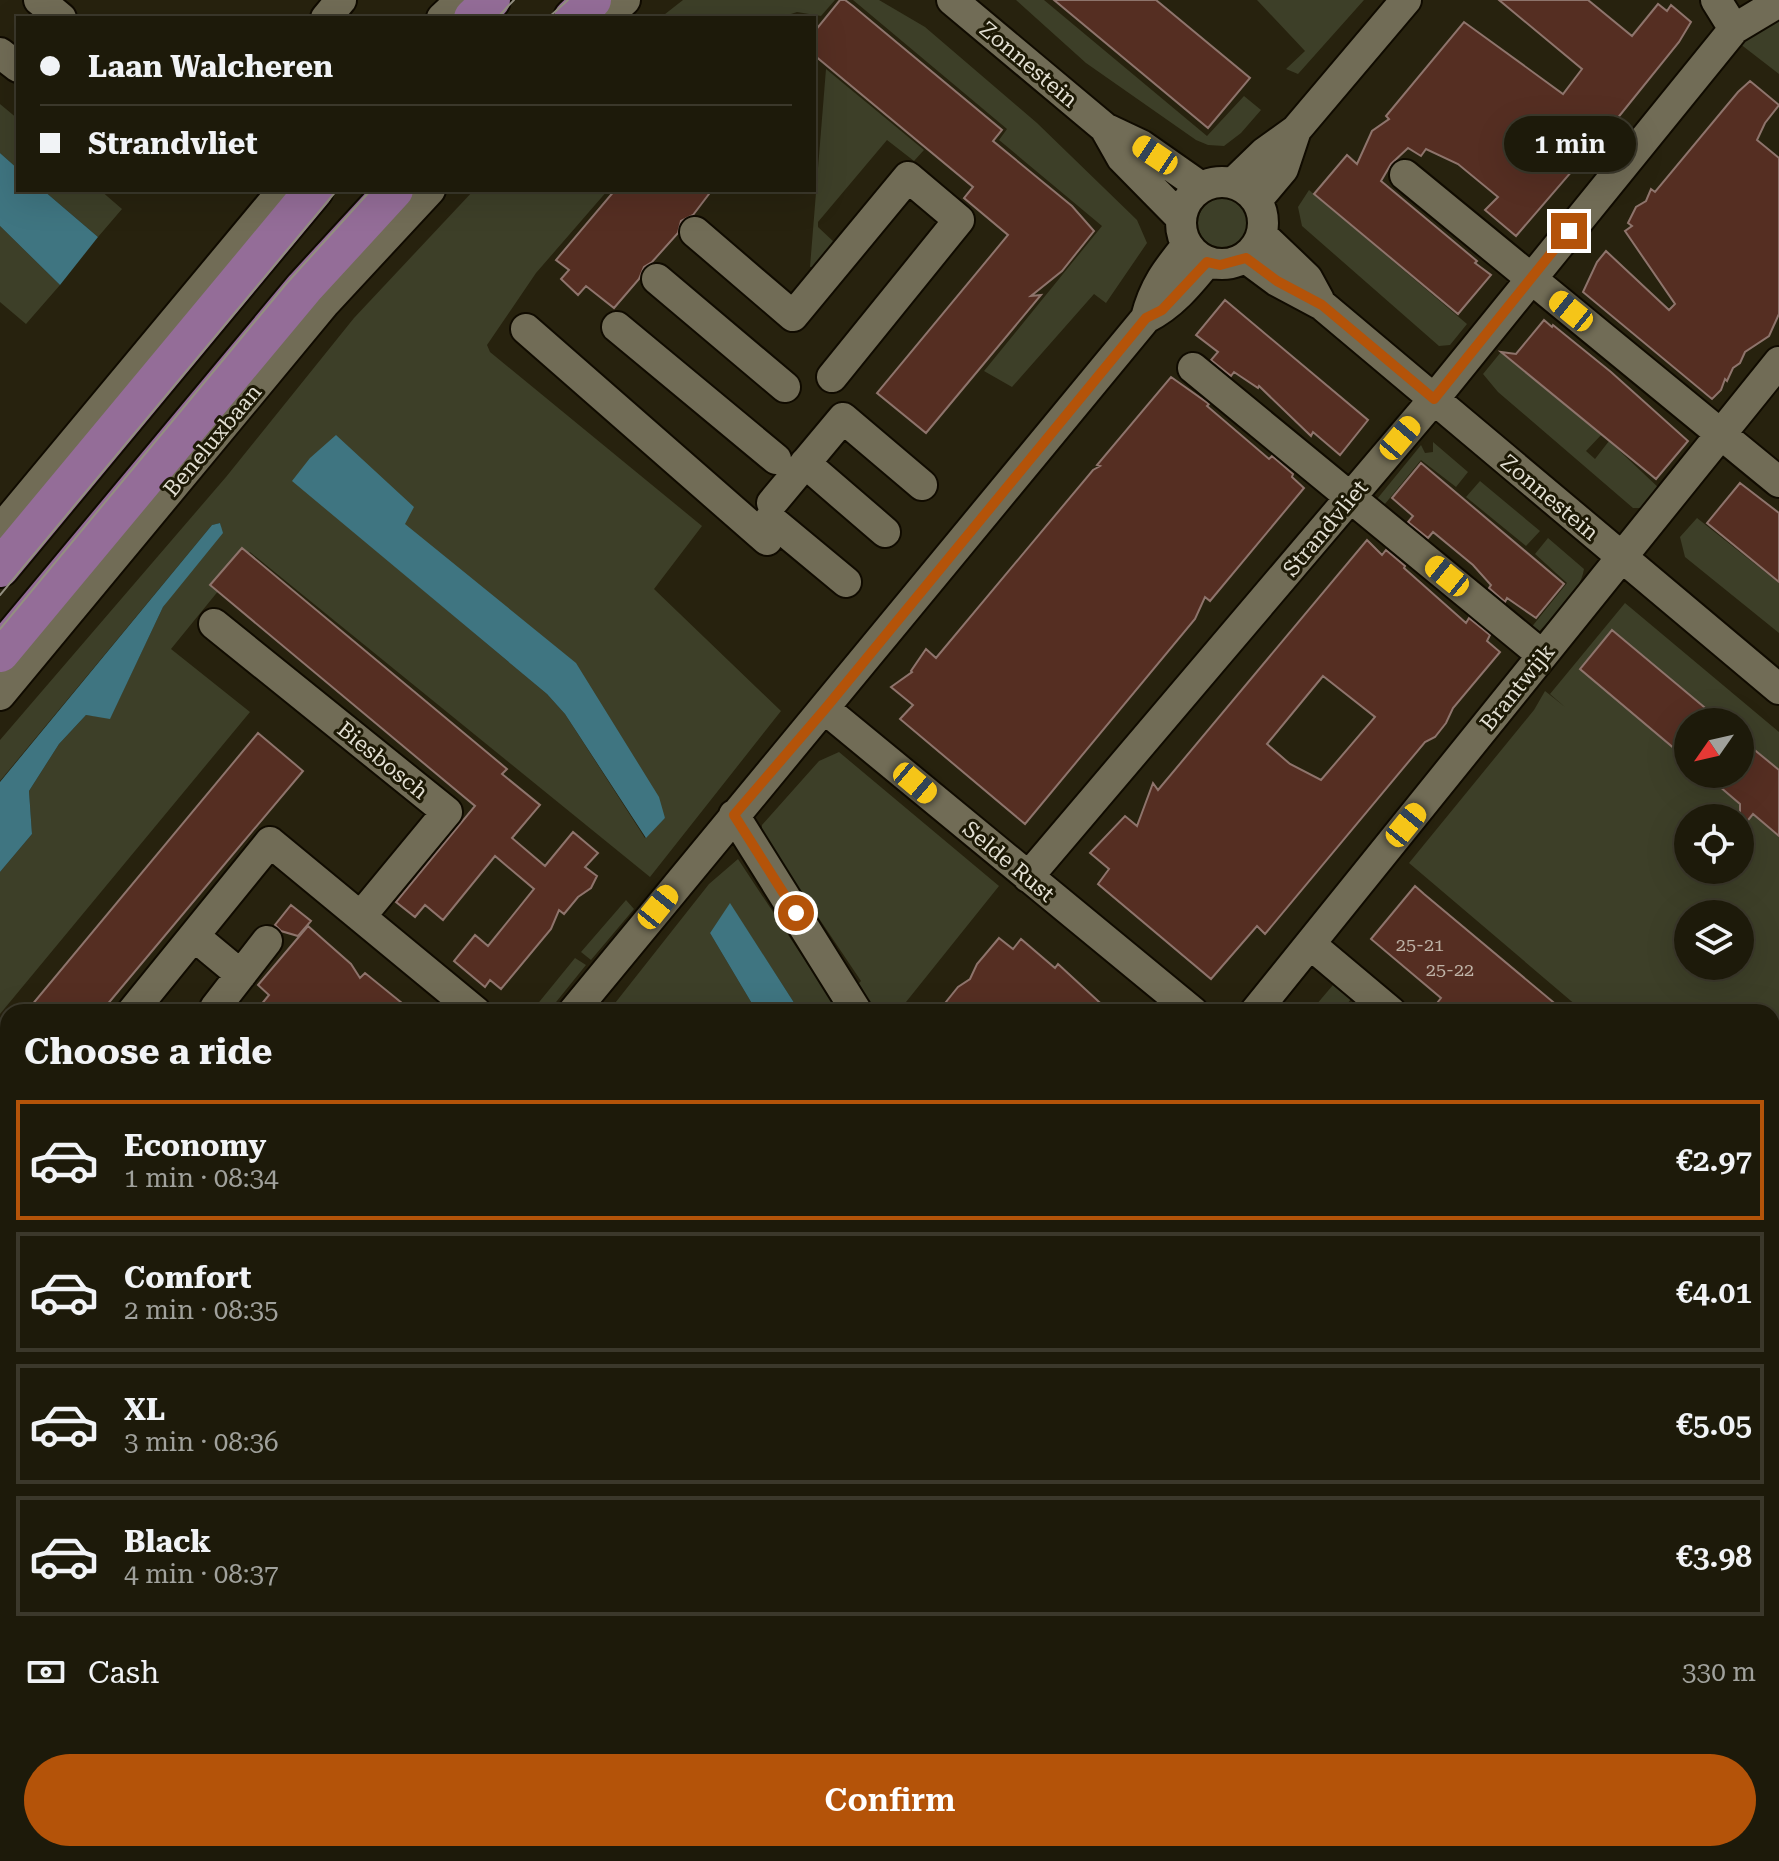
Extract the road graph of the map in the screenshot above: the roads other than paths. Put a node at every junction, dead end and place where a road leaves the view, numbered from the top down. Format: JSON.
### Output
{"nodes":[{"id":1,"x":39,"y":0,"type":"edge"},
{"id":2,"x":341,"y":0,"type":"edge"},
{"id":3,"x":461,"y":0,"type":"edge"},
{"id":4,"x":491,"y":0,"type":"edge"},
{"id":5,"x":592,"y":0,"type":"edge"},
{"id":6,"x":625,"y":0,"type":"edge"},
{"id":7,"x":952,"y":0,"type":"edge"},
{"id":8,"x":1406,"y":0,"type":"edge"},
{"id":9,"x":1716,"y":0,"type":"edge"},
{"id":10,"x":1779,"y":2,"type":"edge"},
{"id":11,"x":59,"y":16,"type":"edge"},
{"id":12,"x":328,"y":16,"type":"edge"},
{"id":13,"x":444,"y":16,"type":"edge"},
{"id":14,"x":475,"y":16,"type":"edge"},
{"id":15,"x":575,"y":16,"type":"edge"},
{"id":16,"x":607,"y":16,"type":"edge"},
{"id":17,"x":1734,"y":29,"type":"junction"},
{"id":18,"x":0,"y":53,"type":"edge"},
{"id":19,"x":16,"y":65,"type":"edge"},
{"id":20,"x":1105,"y":128,"type":"junction"},
{"id":21,"x":1405,"y":175,"type":"dead end"},
{"id":22,"x":1201,"y":187,"type":"junction"},
{"id":23,"x":281,"y":192,"type":"edge"},
{"id":24,"x":312,"y":192,"type":"edge"},
{"id":25,"x":392,"y":192,"type":"edge"},
{"id":26,"x":428,"y":192,"type":"edge"},
{"id":27,"x":1245,"y":192,"type":"junction"},
{"id":28,"x":695,"y":232,"type":"dead end"},
{"id":29,"x":1192,"y":242,"type":"junction"},
{"id":30,"x":1254,"y":246,"type":"junction"},
{"id":31,"x":1530,"y":278,"type":"junction"},
{"id":32,"x":657,"y":279,"type":"dead end"},
{"id":33,"x":617,"y":327,"type":"dead end"},
{"id":34,"x":526,"y":329,"type":"dead end"},
{"id":35,"x":1779,"y":362,"type":"edge"},
{"id":36,"x":1193,"y":368,"type":"dead end"},
{"id":37,"x":832,"y":377,"type":"dead end"},
{"id":38,"x":785,"y":387,"type":"dead end"},
{"id":39,"x":1434,"y":399,"type":"junction"},
{"id":40,"x":1720,"y":434,"type":"junction"},
{"id":41,"x":791,"y":461,"type":"junction"},
{"id":42,"x":67,"y":470,"type":"junction"},
{"id":43,"x":1779,"y":482,"type":"edge"},
{"id":44,"x":922,"y":485,"type":"dead end"},
{"id":45,"x":1350,"y":498,"type":"junction"},
{"id":46,"x":769,"y":521,"type":"junction"},
{"id":47,"x":122,"y":528,"type":"junction"},
{"id":48,"x":0,"y":530,"type":"edge"},
{"id":49,"x":885,"y":532,"type":"dead end"},
{"id":50,"x":1621,"y":557,"type":"junction"},
{"id":51,"x":0,"y":568,"type":"edge"},
{"id":52,"x":846,"y":582,"type":"dead end"},
{"id":53,"x":214,"y":624,"type":"dead end"},
{"id":54,"x":0,"y":653,"type":"edge"},
{"id":55,"x":1542,"y":655,"type":"junction"},
{"id":56,"x":1779,"y":689,"type":"edge"},
{"id":57,"x":0,"y":695,"type":"edge"},
{"id":58,"x":825,"y":709,"type":"junction"},
{"id":59,"x":734,"y":815,"type":"junction"},
{"id":60,"x":1028,"y":877,"type":"junction"},
{"id":61,"x":361,"y":916,"type":"junction"},
{"id":62,"x":194,"y":936,"type":"junction"},
{"id":63,"x":267,"y":941,"type":"dead end"},
{"id":64,"x":1310,"y":944,"type":"junction"},
{"id":65,"x":241,"y":975,"type":"junction"},
{"id":66,"x":139,"y":1004,"type":"edge"},
{"id":67,"x":218,"y":1004,"type":"edge"},
{"id":68,"x":466,"y":1004,"type":"edge"},
{"id":69,"x":580,"y":1004,"type":"edge"},
{"id":70,"x":852,"y":1004,"type":"edge"},
{"id":71,"x":1183,"y":1004,"type":"edge"},
{"id":72,"x":1261,"y":1004,"type":"edge"},
{"id":73,"x":1381,"y":1004,"type":"edge"}],
"edges":[{"from":1,"to":11,"type":"street"},
{"from":2,"to":12,"type":"street"},
{"from":3,"to":13,"type":"street"},
{"from":4,"to":14,"type":"main road"},
{"from":5,"to":15,"type":"main road"},
{"from":6,"to":16,"type":"street"},
{"from":7,"to":20,"type":"street","name":"Zonnestein"},
{"from":8,"to":27,"type":"street"},
{"from":9,"to":17,"type":"street"},
{"from":10,"to":17,"type":"street","name":"Strandvliet"},
{"from":17,"to":31,"type":"street","name":"Strandvliet"},
{"from":18,"to":19,"type":"street"},
{"from":20,"to":22,"type":"street","name":"Zonnestein"},
{"from":20,"to":29,"type":"street","name":"Zonnestein"},
{"from":21,"to":31,"type":"street"},
{"from":22,"to":27,"type":"street"},
{"from":22,"to":29,"type":"street"},
{"from":23,"to":42,"type":"street"},
{"from":24,"to":42,"type":"main road"},
{"from":25,"to":47,"type":"main road","name":"Beneluxbaan"},
{"from":26,"to":47,"type":"street","name":"Beneluxbaan"},
{"from":27,"to":30,"type":"street"},
{"from":28,"to":37,"type":"street"},
{"from":29,"to":30,"type":"street"},
{"from":29,"to":58,"type":"street"},
{"from":30,"to":39,"type":"street","name":"Zonnestein"},
{"from":31,"to":39,"type":"street","name":"Strandvliet"},
{"from":31,"to":40,"type":"street"},
{"from":32,"to":38,"type":"street"},
{"from":33,"to":41,"type":"street"},
{"from":34,"to":46,"type":"street"},
{"from":35,"to":40,"type":"street","name":"Brantwijk"},
{"from":36,"to":45,"type":"street"},
{"from":39,"to":45,"type":"street","name":"Strandvliet"},
{"from":39,"to":50,"type":"street","name":"Zonnestein"},
{"from":40,"to":43,"type":"street"},
{"from":40,"to":50,"type":"street","name":"Brantwijk"},
{"from":41,"to":44,"type":"street"},
{"from":41,"to":46,"type":"street"},
{"from":41,"to":49,"type":"street"},
{"from":42,"to":48,"type":"street"},
{"from":42,"to":51,"type":"main road"},
{"from":45,"to":55,"type":"street"},
{"from":45,"to":60,"type":"street","name":"Strandvliet"},
{"from":46,"to":52,"type":"street"},
{"from":47,"to":54,"type":"main road","name":"Beneluxbaan"},
{"from":47,"to":57,"type":"street","name":"Beneluxbaan"},
{"from":50,"to":55,"type":"street","name":"Brantwijk"},
{"from":50,"to":56,"type":"street","name":"Zonnestein"},
{"from":53,"to":61,"type":"street","name":"Biesbosch"},
{"from":55,"to":64,"type":"street","name":"Brantwijk"},
{"from":58,"to":59,"type":"street"},
{"from":58,"to":60,"type":"street","name":"Selde Rust"},
{"from":59,"to":69,"type":"street"},
{"from":59,"to":70,"type":"street"},
{"from":60,"to":71,"type":"street","name":"Selde Rust"},
{"from":61,"to":62,"type":"street"},
{"from":61,"to":68,"type":"street"},
{"from":62,"to":65,"type":"street"},
{"from":62,"to":66,"type":"street"},
{"from":63,"to":65,"type":"street"},
{"from":64,"to":72,"type":"street","name":"Brantwijk"},
{"from":64,"to":73,"type":"street"},
{"from":65,"to":67,"type":"street"}]}
